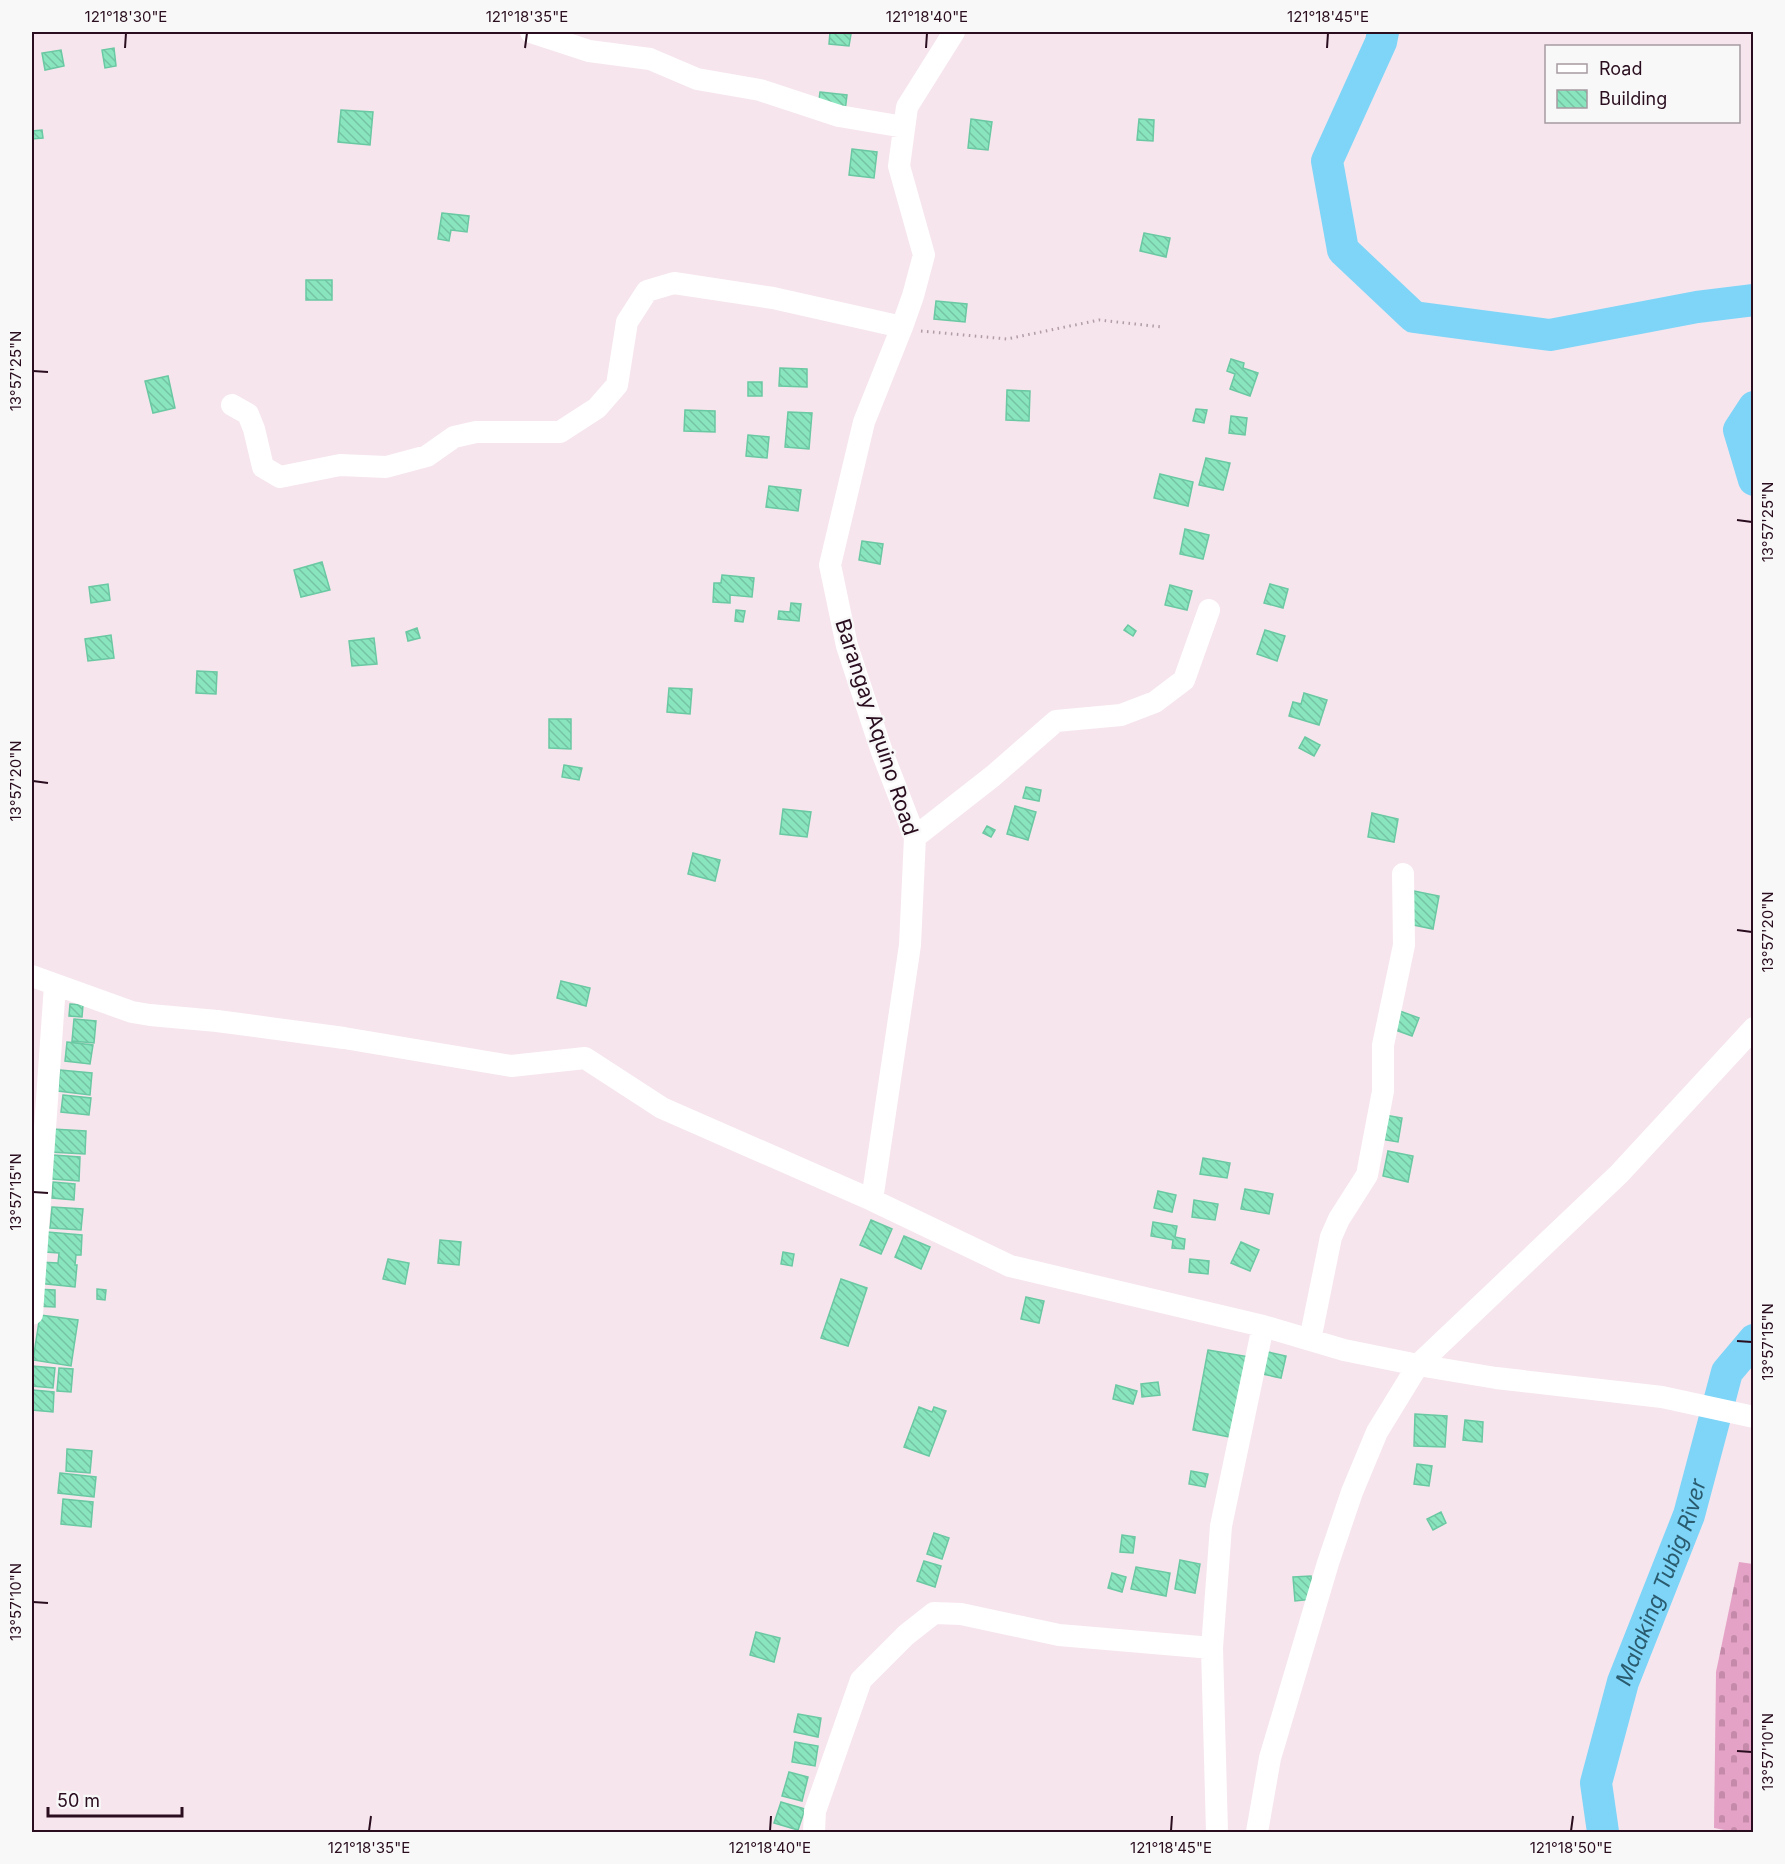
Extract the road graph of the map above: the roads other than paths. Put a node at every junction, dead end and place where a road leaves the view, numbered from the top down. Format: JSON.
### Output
{"nodes":[{"id":1,"x":531,"y":32,"type":"edge"},
{"id":2,"x":954,"y":32,"type":"edge"},
{"id":3,"x":904,"y":127,"type":"junction"},
{"id":4,"x":902,"y":327,"type":"junction"},
{"id":5,"x":232,"y":405,"type":"dead end"},
{"id":6,"x":1209,"y":610,"type":"dead end"},
{"id":7,"x":915,"y":837,"type":"junction"},
{"id":8,"x":1403,"y":874,"type":"dead end"},
{"id":9,"x":32,"y":976,"type":"edge"},
{"id":10,"x":55,"y":985,"type":"junction"},
{"id":11,"x":1754,"y":1028,"type":"edge"},
{"id":12,"x":872,"y":1200,"type":"junction"},
{"id":13,"x":32,"y":1314,"type":"edge"},
{"id":14,"x":1263,"y":1326,"type":"junction"},
{"id":15,"x":1310,"y":1340,"type":"junction"},
{"id":16,"x":1418,"y":1365,"type":"junction"},
{"id":17,"x":1754,"y":1417,"type":"edge"},
{"id":18,"x":1212,"y":1648,"type":"junction"},
{"id":19,"x":814,"y":1833,"type":"edge"},
{"id":20,"x":1217,"y":1833,"type":"edge"},
{"id":21,"x":1257,"y":1833,"type":"edge"}],
"edges":[{"from":1,"to":3,"type":"street"},
{"from":2,"to":3,"type":"street","name":"Barangay Aquino Road"},
{"from":3,"to":4,"type":"street","name":"Barangay Aquino Road"},
{"from":4,"to":5,"type":"street"},
{"from":4,"to":7,"type":"street","name":"Barangay Aquino Road"},
{"from":6,"to":7,"type":"street"},
{"from":7,"to":12,"type":"street","name":"Barangay Aquino Road"},
{"from":8,"to":15,"type":"street"},
{"from":9,"to":10,"type":"street"},
{"from":10,"to":12,"type":"street"},
{"from":10,"to":13,"type":"street"},
{"from":11,"to":16,"type":"street"},
{"from":12,"to":14,"type":"street"},
{"from":14,"to":15,"type":"street"},
{"from":14,"to":18,"type":"street"},
{"from":15,"to":16,"type":"street"},
{"from":16,"to":17,"type":"street"},
{"from":16,"to":21,"type":"street"},
{"from":18,"to":19,"type":"street"},
{"from":18,"to":20,"type":"street"}]}
